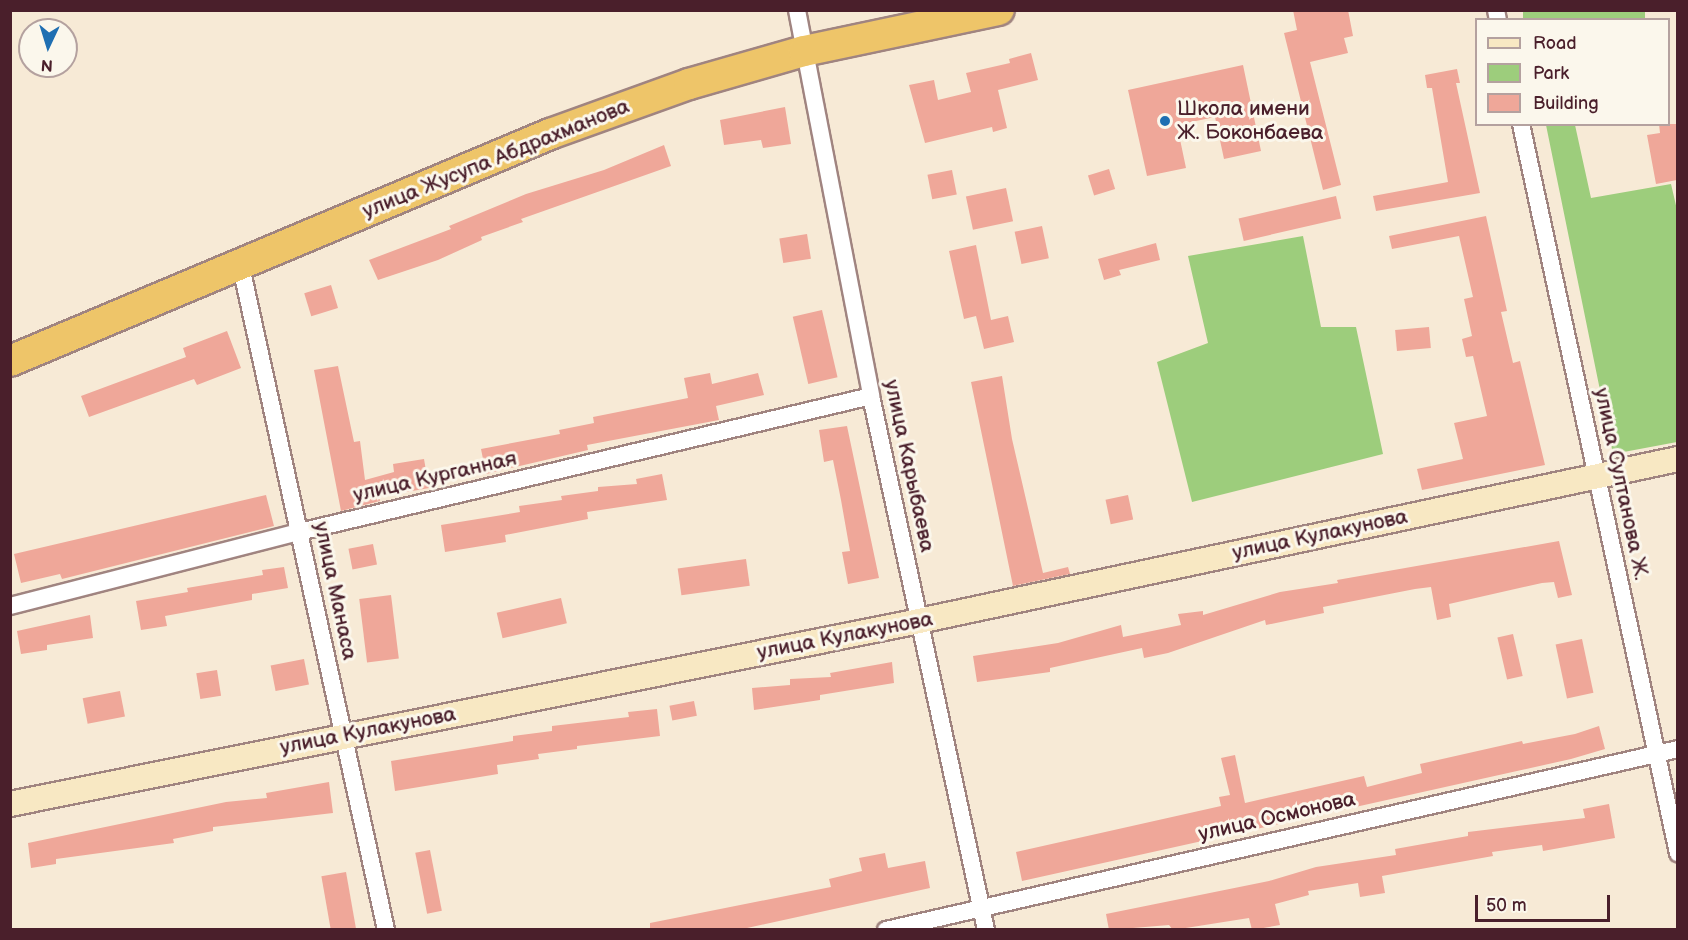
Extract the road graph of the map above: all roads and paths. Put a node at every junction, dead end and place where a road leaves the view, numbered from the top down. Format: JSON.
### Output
{"nodes":[{"id":1,"x":797,"y":10,"type":"edge"},
{"id":2,"x":999,"y":10,"type":"edge"},
{"id":3,"x":804,"y":51,"type":"junction"},
{"id":4,"x":1521,"y":126,"type":"edge"},
{"id":5,"x":240,"y":262,"type":"junction"},
{"id":6,"x":10,"y":361,"type":"edge"},
{"id":7,"x":871,"y":396,"type":"junction"},
{"id":8,"x":1677,"y":459,"type":"edge"},
{"id":9,"x":1596,"y":476,"type":"junction"},
{"id":10,"x":299,"y":532,"type":"junction"},
{"id":11,"x":10,"y":606,"type":"edge"},
{"id":12,"x":919,"y":621,"type":"junction"},
{"id":13,"x":344,"y":736,"type":"junction"},
{"id":14,"x":1677,"y":749,"type":"edge"},
{"id":15,"x":1655,"y":754,"type":"junction"},
{"id":16,"x":10,"y":804,"type":"edge"},
{"id":17,"x":1677,"y":853,"type":"edge"},
{"id":18,"x":981,"y":908,"type":"junction"},
{"id":19,"x":386,"y":930,"type":"edge"},
{"id":20,"x":886,"y":930,"type":"edge"},
{"id":21,"x":986,"y":930,"type":"edge"}],
"edges":[{"from":1,"to":3,"type":"street","name":"улица Карыбаева"},
{"from":2,"to":3,"type":"highway","name":"улица Жусупа Абдрахманова"},
{"from":3,"to":5,"type":"highway","name":"улица Жусупа Абдрахманова"},
{"from":3,"to":7,"type":"street","name":"улица Карыбаева"},
{"from":4,"to":9,"type":"street","name":"улица Султанова Ж."},
{"from":5,"to":6,"type":"highway","name":"улица Жусупа Абдрахманова"},
{"from":5,"to":10,"type":"street","name":"улица Манаса"},
{"from":7,"to":10,"type":"street","name":"улица Курганная"},
{"from":7,"to":12,"type":"street","name":"улица Карыбаева"},
{"from":8,"to":9,"type":"street","name":"улица Кулакунова"},
{"from":9,"to":12,"type":"street","name":"улица Кулакунова"},
{"from":9,"to":15,"type":"street","name":"улица Султанова Ж."},
{"from":10,"to":11,"type":"street","name":"улица Курганная"},
{"from":10,"to":13,"type":"street","name":"улица Манаса"},
{"from":12,"to":13,"type":"street","name":"улица Кулакунова"},
{"from":12,"to":18,"type":"street","name":"улица Карыбаева"},
{"from":13,"to":16,"type":"street","name":"улица Кулакунова"},
{"from":13,"to":19,"type":"street","name":"улица Манаса"},
{"from":14,"to":15,"type":"street","name":"улица Осмонова"},
{"from":15,"to":17,"type":"street","name":"улица Султанова Ж."},
{"from":15,"to":18,"type":"street","name":"улица Осмонова"},
{"from":18,"to":20,"type":"street","name":"улица Осмонова"},
{"from":18,"to":21,"type":"street","name":"улица Карыбаева"}]}
